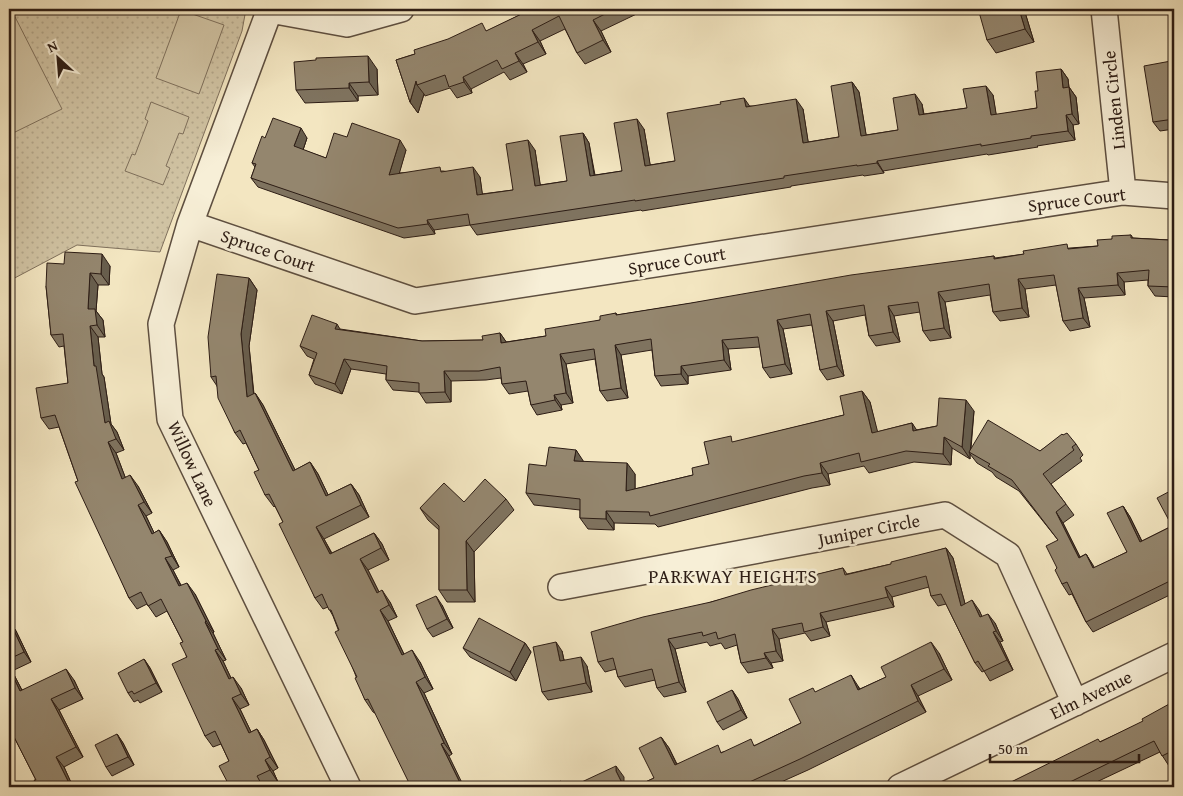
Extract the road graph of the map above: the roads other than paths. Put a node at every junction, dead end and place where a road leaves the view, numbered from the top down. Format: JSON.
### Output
{"nodes":[{"id":1,"x":270,"y":9,"type":"edge"},
{"id":2,"x":401,"y":9,"type":"edge"},
{"id":3,"x":1104,"y":9,"type":"edge"},
{"id":4,"x":1124,"y":192,"type":"junction"},
{"id":5,"x":1174,"y":196,"type":"edge"},
{"id":6,"x":190,"y":224,"type":"junction"},
{"id":7,"x":561,"y":587,"type":"dead end"},
{"id":8,"x":1174,"y":655,"type":"edge"},
{"id":9,"x":1075,"y":703,"type":"junction"},
{"id":10,"x":348,"y":787,"type":"edge"},
{"id":11,"x":900,"y":787,"type":"edge"}],
"edges":[{"from":1,"to":2,"type":"street"},
{"from":1,"to":6,"type":"street","name":"Willow Lane"},
{"from":3,"to":4,"type":"street","name":"Linden Circle"},
{"from":4,"to":5,"type":"street","name":"Spruce Court"},
{"from":4,"to":6,"type":"street","name":"Spruce Court"},
{"from":6,"to":10,"type":"street","name":"Willow Lane"},
{"from":7,"to":9,"type":"street","name":"Juniper Circle"},
{"from":8,"to":9,"type":"street","name":"Elm Avenue"},
{"from":9,"to":11,"type":"street","name":"Elm Avenue"}]}
